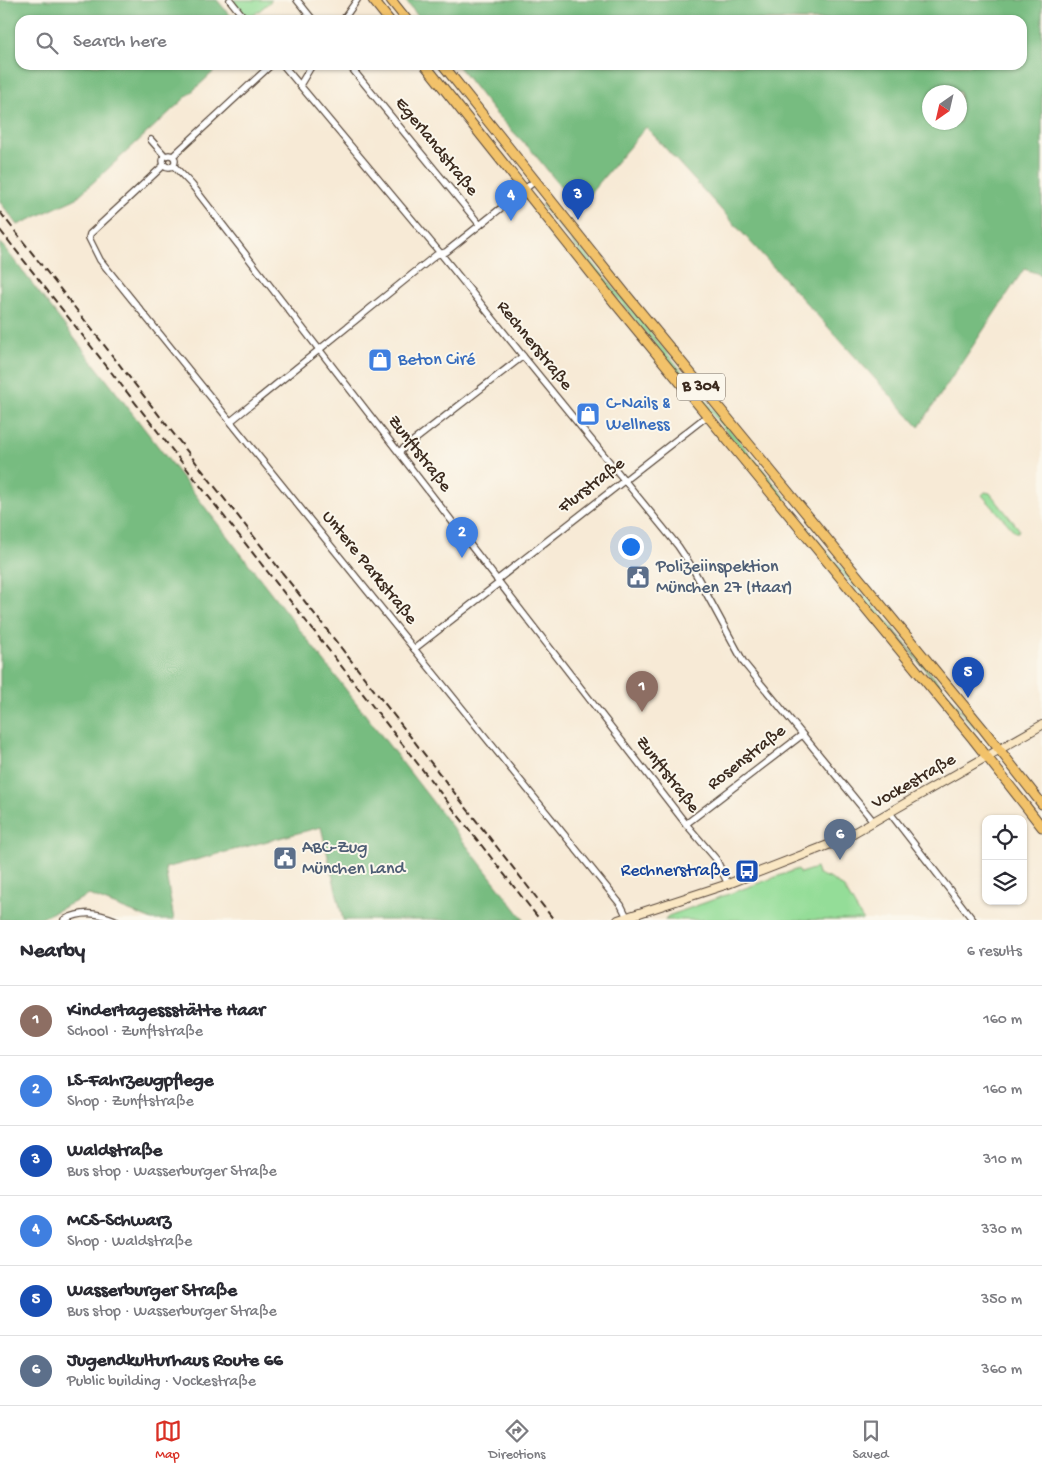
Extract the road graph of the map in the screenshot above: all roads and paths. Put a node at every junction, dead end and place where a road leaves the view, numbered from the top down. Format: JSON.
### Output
{"nodes":[{"id":1,"x":297,"y":0,"type":"edge"},
{"id":2,"x":357,"y":0,"type":"edge"},
{"id":3,"x":373,"y":0,"type":"edge"},
{"id":4,"x":391,"y":0,"type":"edge"},
{"id":5,"x":230,"y":1,"type":"edge"},
{"id":6,"x":242,"y":15,"type":"edge"},
{"id":7,"x":309,"y":15,"type":"edge"},
{"id":8,"x":346,"y":15,"type":"edge"},
{"id":9,"x":385,"y":15,"type":"edge"},
{"id":10,"x":403,"y":15,"type":"edge"},
{"id":11,"x":266,"y":70,"type":"edge"},
{"id":12,"x":287,"y":70,"type":"edge"},
{"id":13,"x":309,"y":70,"type":"edge"},
{"id":14,"x":353,"y":70,"type":"edge"},
{"id":15,"x":429,"y":70,"type":"edge"},
{"id":16,"x":447,"y":70,"type":"edge"},
{"id":17,"x":300,"y":85,"type":"junction"},
{"id":18,"x":151,"y":140,"type":"dead end"},
{"id":19,"x":165,"y":156,"type":"junction"},
{"id":20,"x":173,"y":156,"type":"junction"},
{"id":21,"x":164,"y":164,"type":"junction"},
{"id":22,"x":173,"y":165,"type":"junction"},
{"id":23,"x":535,"y":181,"type":"junction"},
{"id":24,"x":524,"y":190,"type":"junction"},
{"id":25,"x":480,"y":224,"type":"junction"},
{"id":26,"x":441,"y":254,"type":"junction"},
{"id":27,"x":319,"y":350,"type":"junction"},
{"id":28,"x":523,"y":356,"type":"junction"},
{"id":29,"x":707,"y":416,"type":"junction"},
{"id":30,"x":231,"y":422,"type":"junction"},
{"id":31,"x":399,"y":452,"type":"junction"},
{"id":32,"x":623,"y":480,"type":"junction"},
{"id":33,"x":498,"y":581,"type":"junction"},
{"id":34,"x":414,"y":648,"type":"junction"},
{"id":35,"x":1042,"y":725,"type":"edge"},
{"id":36,"x":802,"y":735,"type":"junction"},
{"id":37,"x":1000,"y":750,"type":"junction"},
{"id":38,"x":988,"y":757,"type":"junction"},
{"id":39,"x":1042,"y":804,"type":"edge"},
{"id":40,"x":890,"y":813,"type":"junction"},
{"id":41,"x":874,"y":822,"type":"junction"},
{"id":42,"x":686,"y":824,"type":"junction"},
{"id":43,"x":1042,"y":827,"type":"edge"},
{"id":44,"x":728,"y":884,"type":"junction"},
{"id":45,"x":627,"y":917,"type":"junction"},
{"id":46,"x":64,"y":920,"type":"edge"},
{"id":47,"x":115,"y":920,"type":"edge"},
{"id":48,"x":618,"y":920,"type":"edge"},
{"id":49,"x":973,"y":920,"type":"edge"}],
"edges":[{"from":1,"to":7,"type":"street"},
{"from":2,"to":8,"type":"street"},
{"from":3,"to":9,"type":"main road"},
{"from":4,"to":10,"type":"main road"},
{"from":5,"to":6,"type":"street"},
{"from":11,"to":20,"type":"street"},
{"from":12,"to":17,"type":"street","name":"Rechnerstraße"},
{"from":13,"to":17,"type":"street"},
{"from":14,"to":25,"type":"street","name":"Egerlandstraße"},
{"from":15,"to":24,"type":"main road","number":"B 304"},
{"from":16,"to":23,"type":"main road","number":"B 304"},
{"from":17,"to":26,"type":"street","name":"Rechnerstraße"},
{"from":18,"to":19,"type":"street"},
{"from":19,"to":20,"type":"street"},
{"from":19,"to":21,"type":"street"},
{"from":20,"to":22,"type":"street"},
{"from":21,"to":22,"type":"street"},
{"from":21,"to":30,"type":"street","name":"Untere Parkstraße"},
{"from":22,"to":27,"type":"street","name":"Zunftstraße"},
{"from":23,"to":24,"type":"street"},
{"from":23,"to":37,"type":"main road","number":"B 304"},
{"from":24,"to":25,"type":"street"},
{"from":24,"to":29,"type":"main road","number":"B 304"},
{"from":25,"to":26,"type":"street"},
{"from":26,"to":27,"type":"street"},
{"from":26,"to":28,"type":"street","name":"Rechnerstraße"},
{"from":27,"to":30,"type":"street"},
{"from":27,"to":31,"type":"street","name":"Zunftstraße"},
{"from":28,"to":31,"type":"street"},
{"from":28,"to":32,"type":"street","name":"Rechnerstraße"},
{"from":29,"to":32,"type":"street","name":"Flurstraße"},
{"from":29,"to":38,"type":"main road","number":"B 304"},
{"from":30,"to":34,"type":"street","name":"Untere Parkstraße"},
{"from":31,"to":33,"type":"street","name":"Zunftstraße"},
{"from":32,"to":33,"type":"street","name":"Flurstraße"},
{"from":32,"to":36,"type":"street","name":"Rechnerstraße"},
{"from":33,"to":34,"type":"street","name":"Flurstraße"},
{"from":33,"to":42,"type":"street","name":"Zunftstraße"},
{"from":34,"to":45,"type":"street","name":"Untere Parkstraße"},
{"from":35,"to":37,"type":"main road","name":"Vockestraße"},
{"from":36,"to":41,"type":"street","name":"Rechnerstraße"},
{"from":36,"to":42,"type":"street","name":"Rosenstraße"},
{"from":37,"to":38,"type":"main road","name":"Vockestraße"},
{"from":37,"to":39,"type":"main road","number":"B 304"},
{"from":38,"to":40,"type":"main road","name":"Vockestraße"},
{"from":38,"to":43,"type":"main road","number":"B 304"},
{"from":40,"to":41,"type":"main road","name":"Vockestraße"},
{"from":40,"to":49,"type":"street"},
{"from":41,"to":44,"type":"main road","name":"Vockestraße"},
{"from":42,"to":44,"type":"street","name":"Zunftstraße"},
{"from":44,"to":45,"type":"main road","name":"Vockestraße"},
{"from":45,"to":48,"type":"main road","name":"Vockestraße"},
{"from":46,"to":47,"type":"street"}]}
